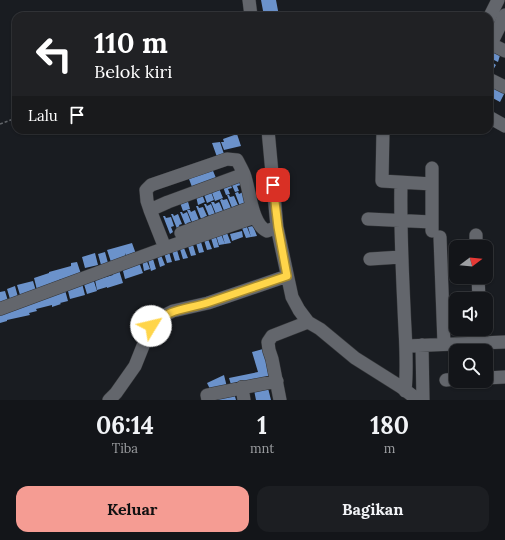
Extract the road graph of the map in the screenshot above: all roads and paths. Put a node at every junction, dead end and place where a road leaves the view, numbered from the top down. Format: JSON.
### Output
{"nodes":[{"id":1,"x":249,"y":0,"type":"edge"},
{"id":2,"x":498,"y":0,"type":"edge"},
{"id":3,"x":250,"y":12,"type":"edge"},
{"id":4,"x":492,"y":12,"type":"edge"},
{"id":5,"x":505,"y":15,"type":"edge"},
{"id":6,"x":493,"y":39,"type":"edge"},
{"id":7,"x":493,"y":46,"type":"edge"},
{"id":8,"x":505,"y":51,"type":"edge"},
{"id":9,"x":493,"y":81,"type":"edge"},
{"id":10,"x":505,"y":87,"type":"edge"},
{"id":11,"x":493,"y":119,"type":"edge"},
{"id":12,"x":12,"y":120,"type":"edge"},
{"id":13,"x":0,"y":124,"type":"edge"},
{"id":14,"x":505,"y":126,"type":"edge"},
{"id":15,"x":268,"y":134,"type":"edge"},
{"id":16,"x":383,"y":134,"type":"edge"},
{"id":17,"x":432,"y":168,"type":"dead end"},
{"id":18,"x":244,"y":174,"type":"junction"},
{"id":19,"x":401,"y":183,"type":"junction"},
{"id":20,"x":432,"y":184,"type":"junction"},
{"id":21,"x":150,"y":210,"type":"junction"},
{"id":22,"x":254,"y":212,"type":"junction"},
{"id":23,"x":368,"y":219,"type":"dead end"},
{"id":24,"x":400,"y":220,"type":"junction"},
{"id":25,"x":278,"y":227,"type":"junction"},
{"id":26,"x":435,"y":230,"type":"junction"},
{"id":27,"x":168,"y":246,"type":"junction"},
{"id":28,"x":402,"y":257,"type":"junction"},
{"id":29,"x":370,"y":258,"type":"dead end"},
{"id":30,"x":287,"y":276,"type":"junction"},
{"id":31,"x":0,"y":309,"type":"edge"},
{"id":32,"x":308,"y":322,"type":"junction"},
{"id":33,"x":480,"y":336,"type":"edge"},
{"id":34,"x":505,"y":342,"type":"edge"},
{"id":35,"x":480,"y":343,"type":"junction"},
{"id":36,"x":444,"y":344,"type":"junction"},
{"id":37,"x":422,"y":345,"type":"junction"},
{"id":38,"x":406,"y":346,"type":"junction"},
{"id":39,"x":505,"y":377,"type":"edge"},
{"id":40,"x":493,"y":378,"type":"edge"},
{"id":41,"x":277,"y":381,"type":"junction"},
{"id":42,"x":405,"y":391,"type":"junction"},
{"id":43,"x":243,"y":394,"type":"edge"},
{"id":44,"x":109,"y":400,"type":"edge"},
{"id":45,"x":208,"y":400,"type":"edge"},
{"id":46,"x":280,"y":400,"type":"edge"},
{"id":47,"x":418,"y":400,"type":"edge"},
{"id":48,"x":423,"y":400,"type":"edge"}],
"edges":[{"from":1,"to":3,"type":"street"},
{"from":2,"to":4,"type":"street"},
{"from":5,"to":6,"type":"street"},
{"from":7,"to":8,"type":"street"},
{"from":9,"to":10,"type":"street"},
{"from":11,"to":14,"type":"street"},
{"from":12,"to":13,"type":"path"},
{"from":15,"to":25,"type":"street"},
{"from":16,"to":19,"type":"street"},
{"from":17,"to":20,"type":"street"},
{"from":18,"to":21,"type":"street"},
{"from":18,"to":21,"type":"street"},
{"from":18,"to":22,"type":"street"},
{"from":19,"to":20,"type":"street"},
{"from":19,"to":24,"type":"street"},
{"from":20,"to":26,"type":"street"},
{"from":21,"to":27,"type":"street"},
{"from":22,"to":25,"type":"street"},
{"from":22,"to":27,"type":"street"},
{"from":23,"to":24,"type":"street"},
{"from":24,"to":26,"type":"street"},
{"from":24,"to":28,"type":"street"},
{"from":25,"to":30,"type":"street"},
{"from":26,"to":36,"type":"street"},
{"from":27,"to":31,"type":"street"},
{"from":28,"to":29,"type":"street"},
{"from":28,"to":38,"type":"street"},
{"from":30,"to":32,"type":"street"},
{"from":30,"to":44,"type":"street"},
{"from":32,"to":41,"type":"street"},
{"from":32,"to":42,"type":"street"},
{"from":33,"to":35,"type":"street"},
{"from":34,"to":35,"type":"street"},
{"from":35,"to":36,"type":"street"},
{"from":36,"to":37,"type":"street"},
{"from":37,"to":38,"type":"street"},
{"from":37,"to":48,"type":"street"},
{"from":38,"to":42,"type":"street"},
{"from":39,"to":40,"type":"street"},
{"from":41,"to":43,"type":"street"},
{"from":41,"to":46,"type":"street"},
{"from":42,"to":47,"type":"street"},
{"from":43,"to":45,"type":"street"}]}
